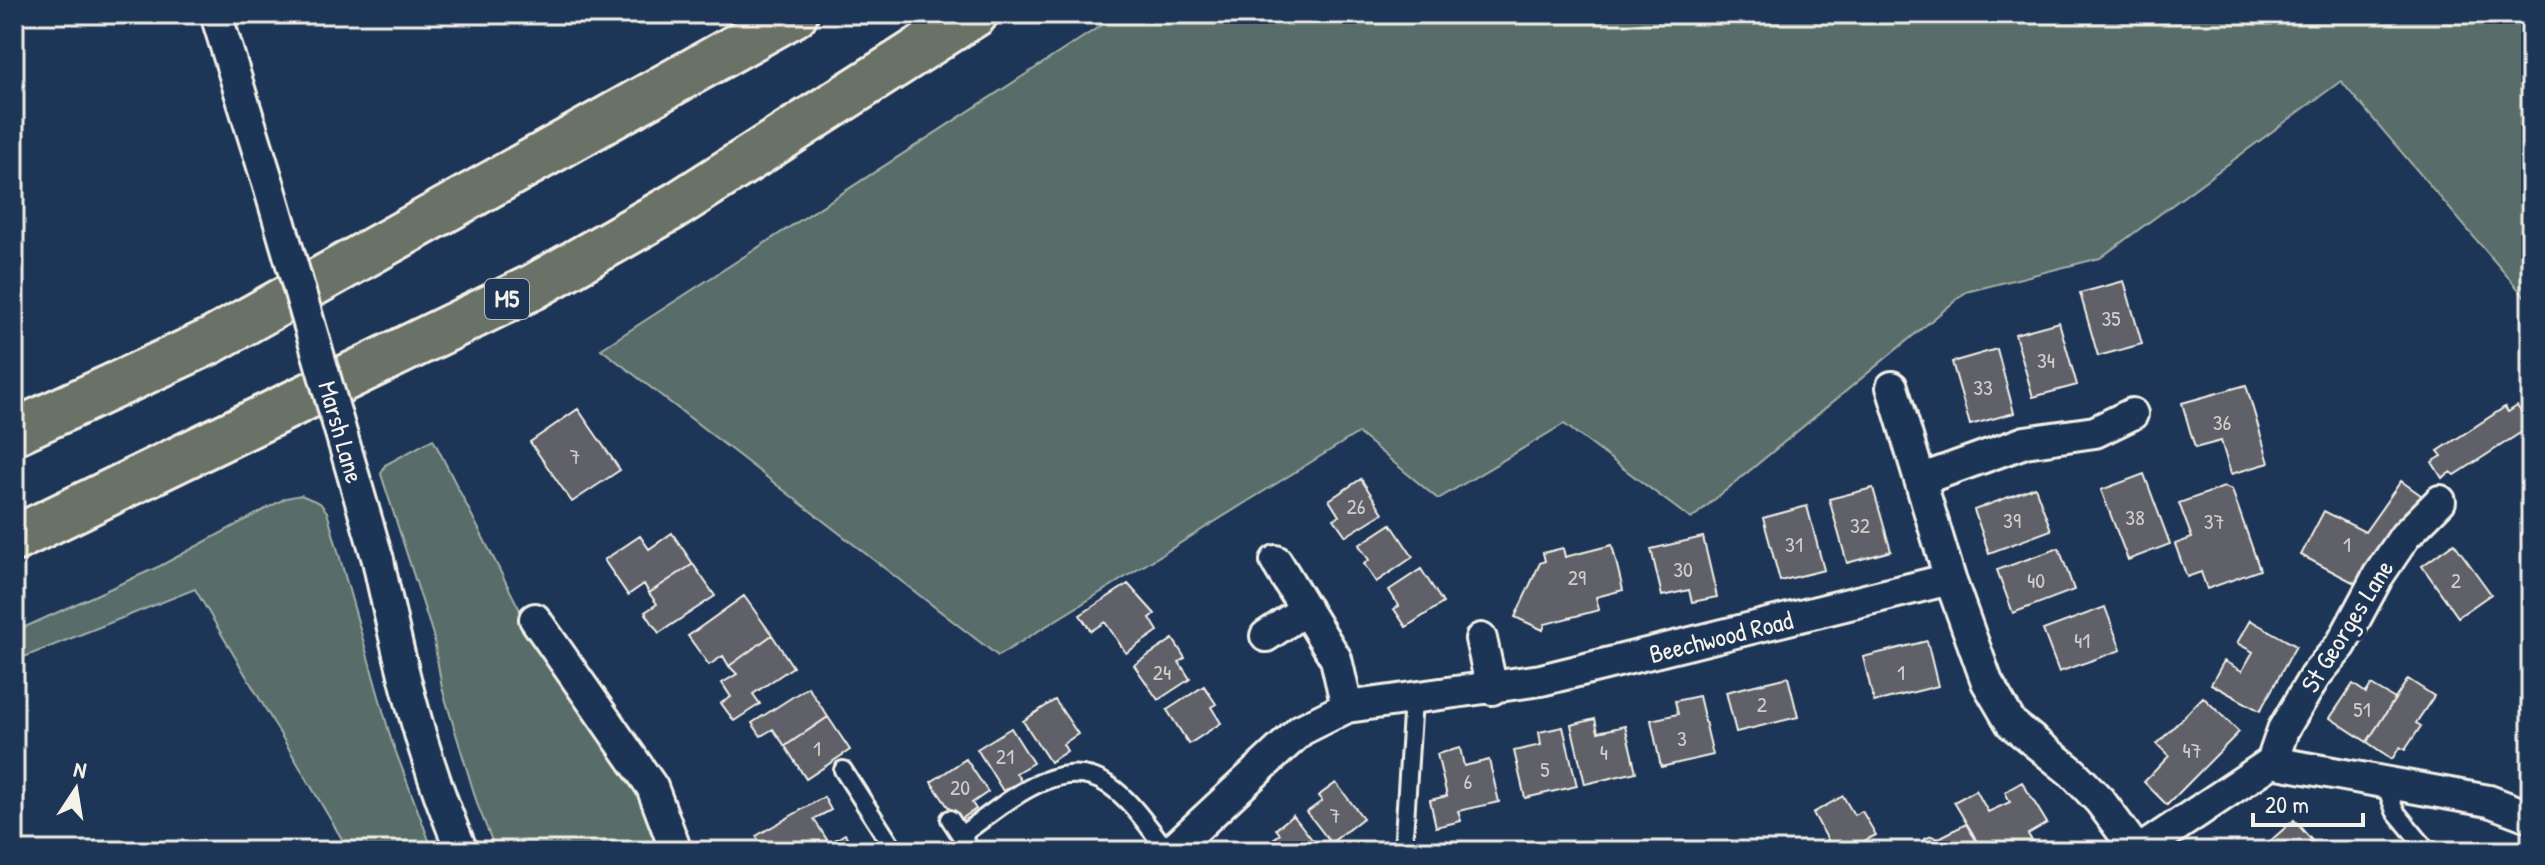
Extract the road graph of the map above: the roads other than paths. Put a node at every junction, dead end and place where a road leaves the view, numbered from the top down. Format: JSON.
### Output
{"nodes":[{"id":1,"x":216,"y":14,"type":"edge"},
{"id":2,"x":795,"y":14,"type":"edge"},
{"id":3,"x":975,"y":14,"type":"edge"},
{"id":4,"x":211,"y":341,"type":"junction"},
{"id":5,"x":1892,"y":387,"type":"dead end"},
{"id":6,"x":14,"y":411,"type":"edge"},
{"id":7,"x":2132,"y":414,"type":"dead end"},
{"id":8,"x":14,"y":432,"type":"edge"},
{"id":9,"x":1920,"y":480,"type":"junction"},
{"id":10,"x":2440,"y":501,"type":"dead end"},
{"id":11,"x":14,"y":539,"type":"edge"},
{"id":12,"x":1276,"y":561,"type":"dead end"},
{"id":13,"x":1950,"y":579,"type":"junction"},
{"id":14,"x":1306,"y":609,"type":"junction"},
{"id":15,"x":535,"y":619,"type":"dead end"},
{"id":16,"x":1266,"y":636,"type":"dead end"},
{"id":17,"x":1481,"y":639,"type":"dead end"},
{"id":18,"x":1492,"y":689,"type":"junction"},
{"id":19,"x":1413,"y":700,"type":"junction"},
{"id":20,"x":1347,"y":707,"type":"junction"},
{"id":21,"x":2272,"y":762,"type":"junction"},
{"id":22,"x":843,"y":770,"type":"dead end"},
{"id":23,"x":2384,"y":781,"type":"junction"},
{"id":24,"x":2531,"y":817,"type":"edge"},
{"id":25,"x":950,"y":819,"type":"dead end"},
{"id":26,"x":961,"y":835,"type":"junction"},
{"id":27,"x":462,"y":851,"type":"edge"},
{"id":28,"x":676,"y":851,"type":"edge"},
{"id":29,"x":895,"y":851,"type":"edge"},
{"id":30,"x":971,"y":851,"type":"edge"},
{"id":31,"x":1170,"y":851,"type":"edge"},
{"id":32,"x":1403,"y":851,"type":"edge"},
{"id":33,"x":2138,"y":851,"type":"edge"},
{"id":34,"x":2428,"y":851,"type":"edge"}],
"edges":[{"from":1,"to":27,"type":"street","name":"Marsh Lane","bridge":true},
{"from":2,"to":4,"type":"highway"},
{"from":3,"to":11,"type":"highway","number":"M5"},
{"from":4,"to":6,"type":"highway"},
{"from":4,"to":8,"type":"highway"},
{"from":5,"to":9,"type":"street"},
{"from":7,"to":9,"type":"street"},
{"from":9,"to":13,"type":"street"},
{"from":10,"to":21,"type":"street","name":"St Georges Lane"},
{"from":12,"to":14,"type":"street"},
{"from":13,"to":18,"type":"street","name":"Beechwood Road"},
{"from":13,"to":33,"type":"street"},
{"from":14,"to":16,"type":"street"},
{"from":14,"to":20,"type":"street"},
{"from":15,"to":28,"type":"street"},
{"from":17,"to":18,"type":"street"},
{"from":18,"to":19,"type":"street","name":"Beechwood Road"},
{"from":19,"to":20,"type":"street","name":"Beechwood Road"},
{"from":19,"to":32,"type":"lane"},
{"from":20,"to":31,"type":"street","name":"Beechwood Road"},
{"from":21,"to":23,"type":"street"},
{"from":21,"to":33,"type":"street"},
{"from":22,"to":29,"type":"lane"},
{"from":23,"to":24,"type":"street"},
{"from":23,"to":34,"type":"lane"},
{"from":25,"to":26,"type":"lane"},
{"from":26,"to":30,"type":"lane"},
{"from":26,"to":31,"type":"lane"}]}
